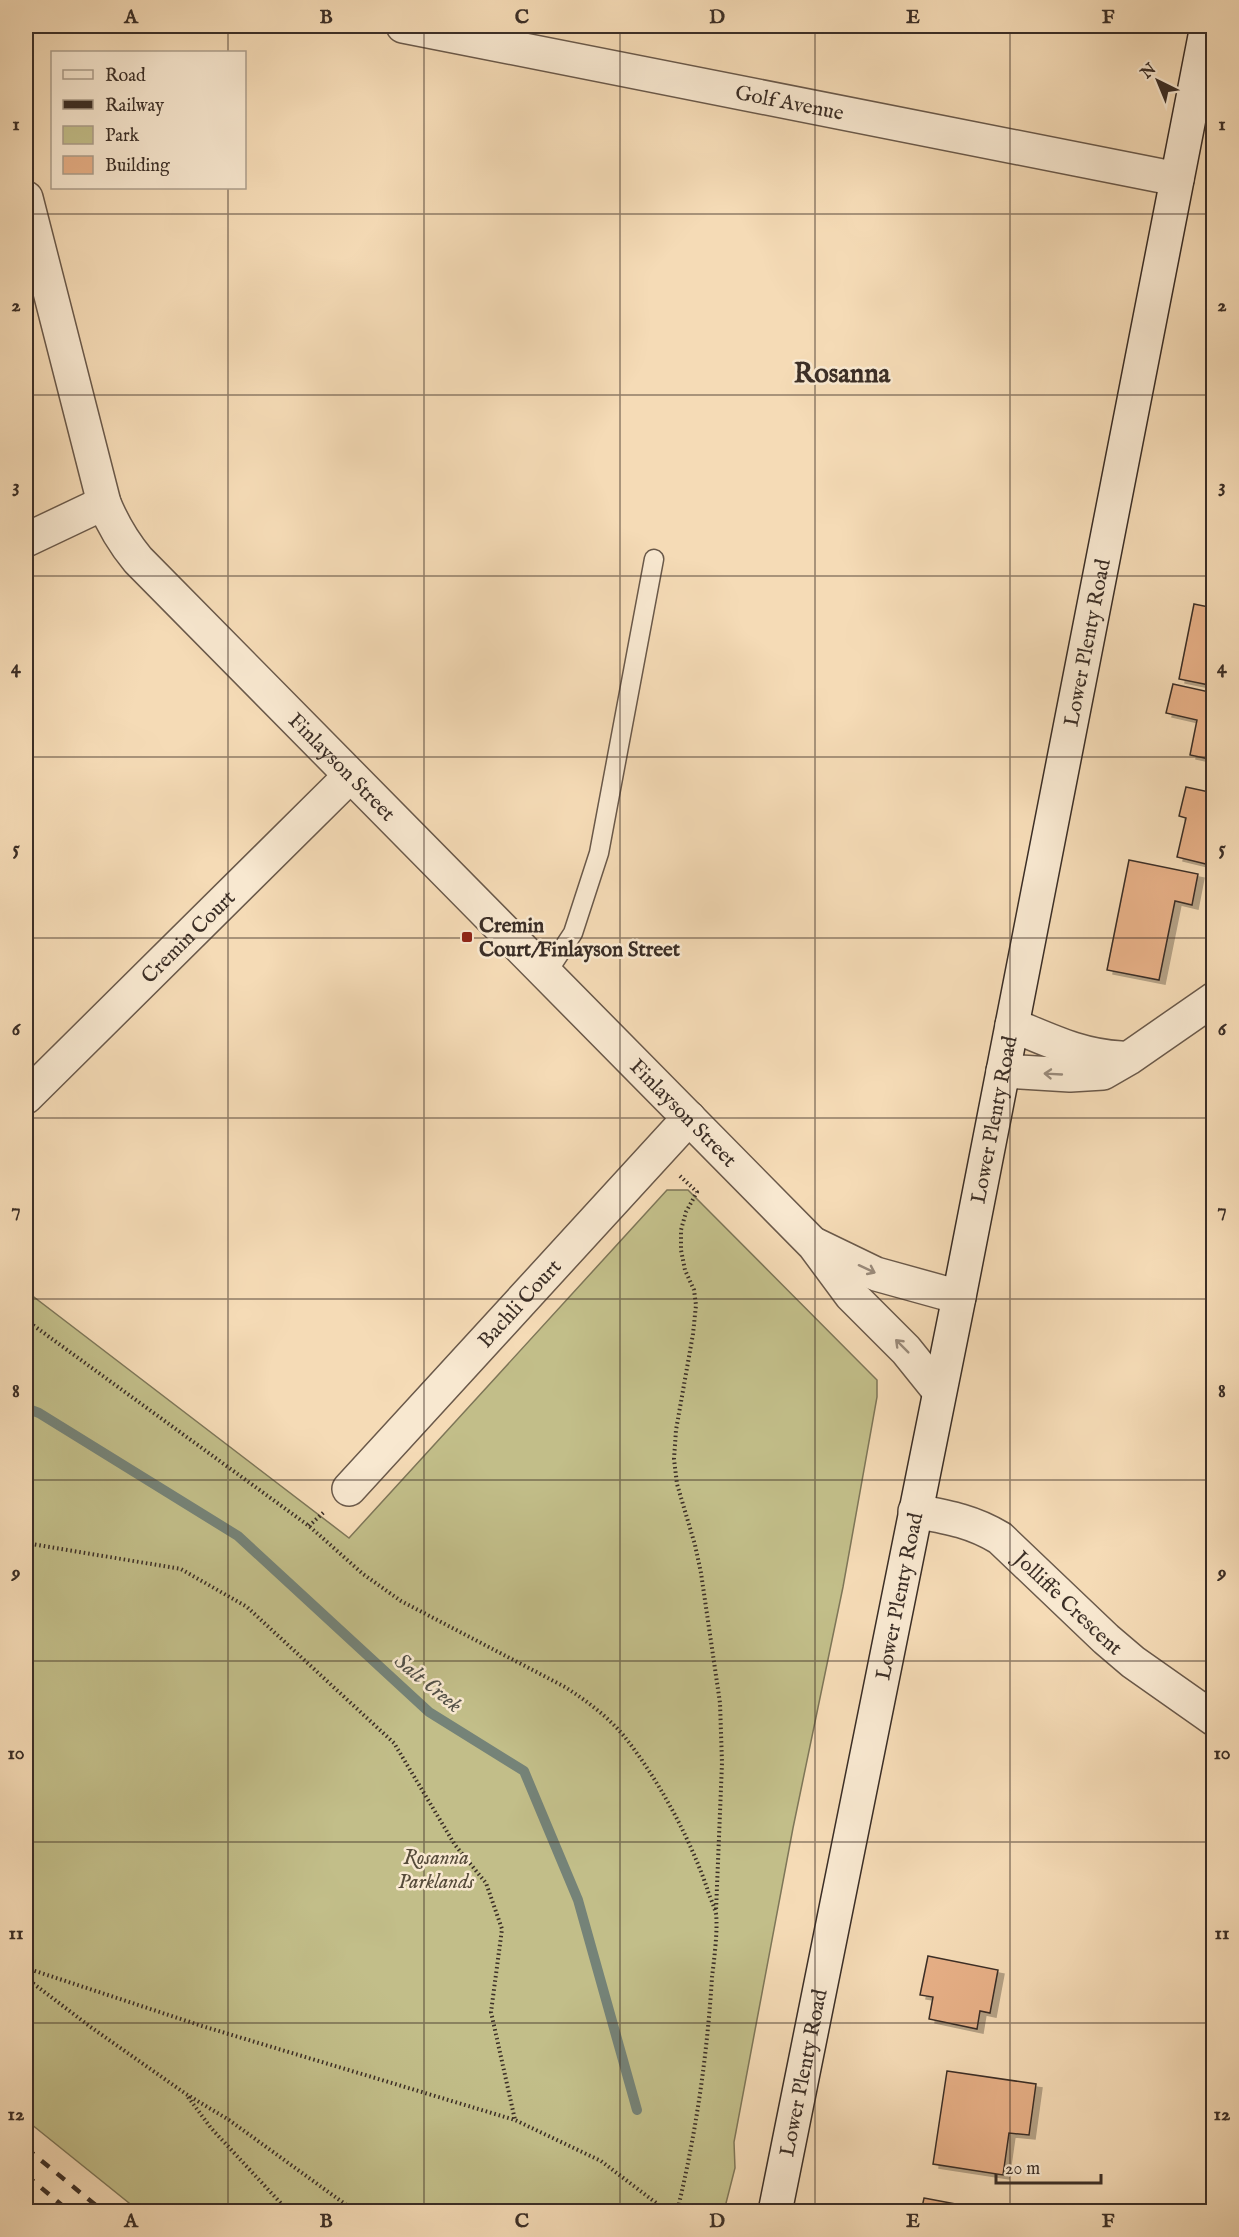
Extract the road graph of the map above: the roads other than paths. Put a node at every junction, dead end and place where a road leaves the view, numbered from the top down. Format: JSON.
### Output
{"nodes":[{"id":1,"x":403,"y":26,"type":"edge"},
{"id":2,"x":1207,"y":26,"type":"edge"},
{"id":3,"x":522,"y":37,"type":"edge"},
{"id":4,"x":1177,"y":179,"type":"junction"},
{"id":5,"x":26,"y":198,"type":"edge"},
{"id":6,"x":104,"y":503,"type":"junction"},
{"id":7,"x":26,"y":540,"type":"edge"},
{"id":8,"x":654,"y":559,"type":"dead end"},
{"id":9,"x":350,"y":776,"type":"junction"},
{"id":10,"x":546,"y":974,"type":"junction"},
{"id":11,"x":1214,"y":999,"type":"edge"},
{"id":12,"x":1012,"y":1025,"type":"junction"},
{"id":13,"x":1129,"y":1058,"type":"junction"},
{"id":14,"x":1003,"y":1071,"type":"junction"},
{"id":15,"x":26,"y":1097,"type":"edge"},
{"id":16,"x":689,"y":1118,"type":"junction"},
{"id":17,"x":814,"y":1245,"type":"junction"},
{"id":18,"x":959,"y":1297,"type":"junction"},
{"id":19,"x":939,"y":1391,"type":"junction"},
{"id":20,"x":349,"y":1489,"type":"dead end"},
{"id":21,"x":915,"y":1511,"type":"junction"},
{"id":22,"x":1214,"y":1719,"type":"edge"},
{"id":23,"x":775,"y":2211,"type":"edge"}],
"edges":[{"from":1,"to":3,"type":"street","name":"Golf Avenue"},
{"from":2,"to":4,"type":"street","name":"Lower Plenty Road"},
{"from":3,"to":4,"type":"street","name":"Golf Avenue"},
{"from":4,"to":12,"type":"street","name":"Lower Plenty Road"},
{"from":5,"to":6,"type":"street","name":"Finlayson Street"},
{"from":6,"to":7,"type":"street"},
{"from":6,"to":9,"type":"street","name":"Finlayson Street"},
{"from":8,"to":10,"type":"lane"},
{"from":9,"to":10,"type":"street","name":"Finlayson Street"},
{"from":9,"to":15,"type":"street","name":"Cremin Court"},
{"from":10,"to":16,"type":"street","name":"Finlayson Street"},
{"from":11,"to":13,"type":"street"},
{"from":12,"to":13,"type":"street"},
{"from":12,"to":14,"type":"street","name":"Lower Plenty Road"},
{"from":13,"to":14,"type":"street","one_way":true},
{"from":14,"to":18,"type":"street","name":"Lower Plenty Road"},
{"from":16,"to":17,"type":"street","name":"Finlayson Street"},
{"from":16,"to":20,"type":"street","name":"Bachli Court"},
{"from":17,"to":18,"type":"street","name":"Finlayson Street","one_way":true},
{"from":19,"to":17,"type":"street","name":"Finlayson Street","one_way":true},
{"from":18,"to":19,"type":"street","name":"Lower Plenty Road"},
{"from":19,"to":21,"type":"street","name":"Lower Plenty Road"},
{"from":21,"to":22,"type":"street","name":"Jolliffe Crescent"},
{"from":21,"to":23,"type":"street","name":"Lower Plenty Road"}]}
